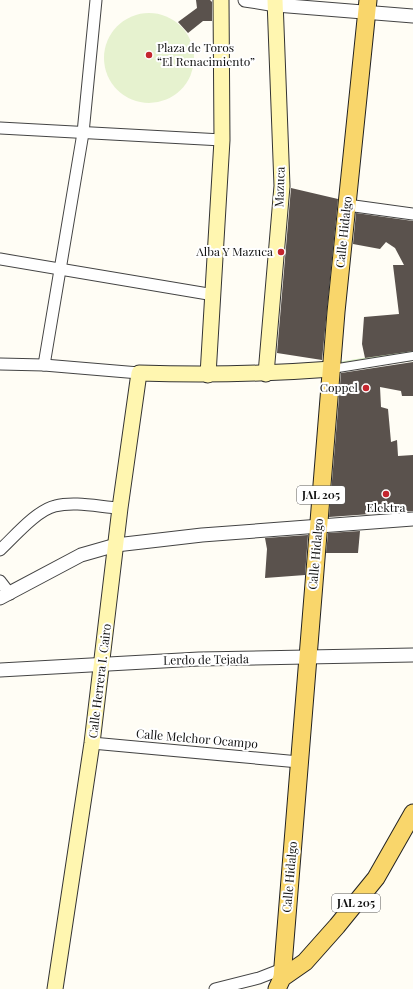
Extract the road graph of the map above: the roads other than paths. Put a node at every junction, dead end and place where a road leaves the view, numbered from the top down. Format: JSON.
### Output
{"nodes":[{"id":1,"x":96,"y":0,"type":"edge"},
{"id":2,"x":221,"y":0,"type":"edge"},
{"id":3,"x":245,"y":0,"type":"edge"},
{"id":4,"x":275,"y":2,"type":"edge"},
{"id":5,"x":367,"y":6,"type":"edge"},
{"id":6,"x":413,"y":16,"type":"edge"},
{"id":7,"x":0,"y":128,"type":"edge"},
{"id":8,"x":83,"y":133,"type":"junction"},
{"id":9,"x":222,"y":140,"type":"junction"},
{"id":10,"x":347,"y":205,"type":"junction"},
{"id":11,"x":413,"y":214,"type":"edge"},
{"id":12,"x":0,"y":259,"type":"edge"},
{"id":13,"x":60,"y":268,"type":"junction"},
{"id":14,"x":214,"y":295,"type":"junction"},
{"id":15,"x":413,"y":356,"type":"edge"},
{"id":16,"x":0,"y":364,"type":"edge"},
{"id":17,"x":44,"y":365,"type":"junction"},
{"id":18,"x":332,"y":369,"type":"junction"},
{"id":19,"x":139,"y":373,"type":"junction"},
{"id":20,"x":266,"y":374,"type":"junction"},
{"id":21,"x":208,"y":375,"type":"junction"},
{"id":22,"x":120,"y":508,"type":"junction"},
{"id":23,"x":413,"y":519,"type":"edge"},
{"id":24,"x":319,"y":525,"type":"junction"},
{"id":25,"x":116,"y":545,"type":"junction"},
{"id":26,"x":0,"y":550,"type":"edge"},
{"id":27,"x":0,"y":581,"type":"edge"},
{"id":28,"x":5,"y":596,"type":"edge"},
{"id":29,"x":413,"y":656,"type":"edge"},
{"id":30,"x":308,"y":658,"type":"junction"},
{"id":31,"x":103,"y":664,"type":"junction"},
{"id":32,"x":0,"y":670,"type":"edge"},
{"id":33,"x":92,"y":743,"type":"junction"},
{"id":34,"x":299,"y":762,"type":"junction"},
{"id":35,"x":413,"y":813,"type":"edge"},
{"id":36,"x":280,"y":979,"type":"edge"},
{"id":37,"x":55,"y":989,"type":"edge"},
{"id":38,"x":215,"y":989,"type":"edge"}],
"edges":[{"from":1,"to":8,"type":"street"},
{"from":2,"to":9,"type":"main road"},
{"from":3,"to":4,"type":"street"},
{"from":4,"to":5,"type":"street"},
{"from":4,"to":20,"type":"main road","name":"Mazuca"},
{"from":5,"to":6,"type":"street"},
{"from":5,"to":10,"type":"main road","name":"Calle Hidalgo","number":"JAL 205"},
{"from":7,"to":8,"type":"street"},
{"from":8,"to":9,"type":"street"},
{"from":8,"to":13,"type":"street"},
{"from":9,"to":14,"type":"main road"},
{"from":10,"to":11,"type":"street"},
{"from":10,"to":18,"type":"main road","name":"Calle Hidalgo","number":"JAL 205"},
{"from":12,"to":13,"type":"street"},
{"from":13,"to":14,"type":"street"},
{"from":13,"to":17,"type":"street"},
{"from":14,"to":21,"type":"main road"},
{"from":15,"to":18,"type":"street"},
{"from":16,"to":17,"type":"street"},
{"from":17,"to":19,"type":"street"},
{"from":18,"to":20,"type":"main road"},
{"from":18,"to":24,"type":"main road","name":"Calle Hidalgo","number":"JAL 205"},
{"from":19,"to":21,"type":"main road"},
{"from":19,"to":22,"type":"main road","name":"Calle Herrera I. Cairo"},
{"from":20,"to":21,"type":"main road"},
{"from":22,"to":25,"type":"main road","name":"Calle Herrera I. Cairo"},
{"from":22,"to":26,"type":"street"},
{"from":23,"to":24,"type":"street"},
{"from":24,"to":25,"type":"street"},
{"from":24,"to":30,"type":"main road","name":"Calle Hidalgo","number":"JAL 205"},
{"from":25,"to":28,"type":"street"},
{"from":25,"to":31,"type":"main road","name":"Calle Herrera I. Cairo"},
{"from":27,"to":28,"type":"street"},
{"from":29,"to":30,"type":"street","name":"Lerdo de Tejada"},
{"from":30,"to":31,"type":"street","name":"Lerdo de Tejada"},
{"from":30,"to":34,"type":"main road","name":"Calle Hidalgo","number":"JAL 205"},
{"from":31,"to":32,"type":"street","name":"Lerdo de Tejada"},
{"from":31,"to":33,"type":"main road","name":"Calle Herrera I. Cairo"},
{"from":33,"to":34,"type":"street","name":"Calle Melchor Ocampo"},
{"from":33,"to":37,"type":"main road","name":"Calle Herrera I. Cairo"},
{"from":34,"to":36,"type":"main road","name":"Calle Hidalgo","number":"JAL 205"},
{"from":35,"to":36,"type":"main road","number":"JAL 205"},
{"from":36,"to":38,"type":"street"}]}
